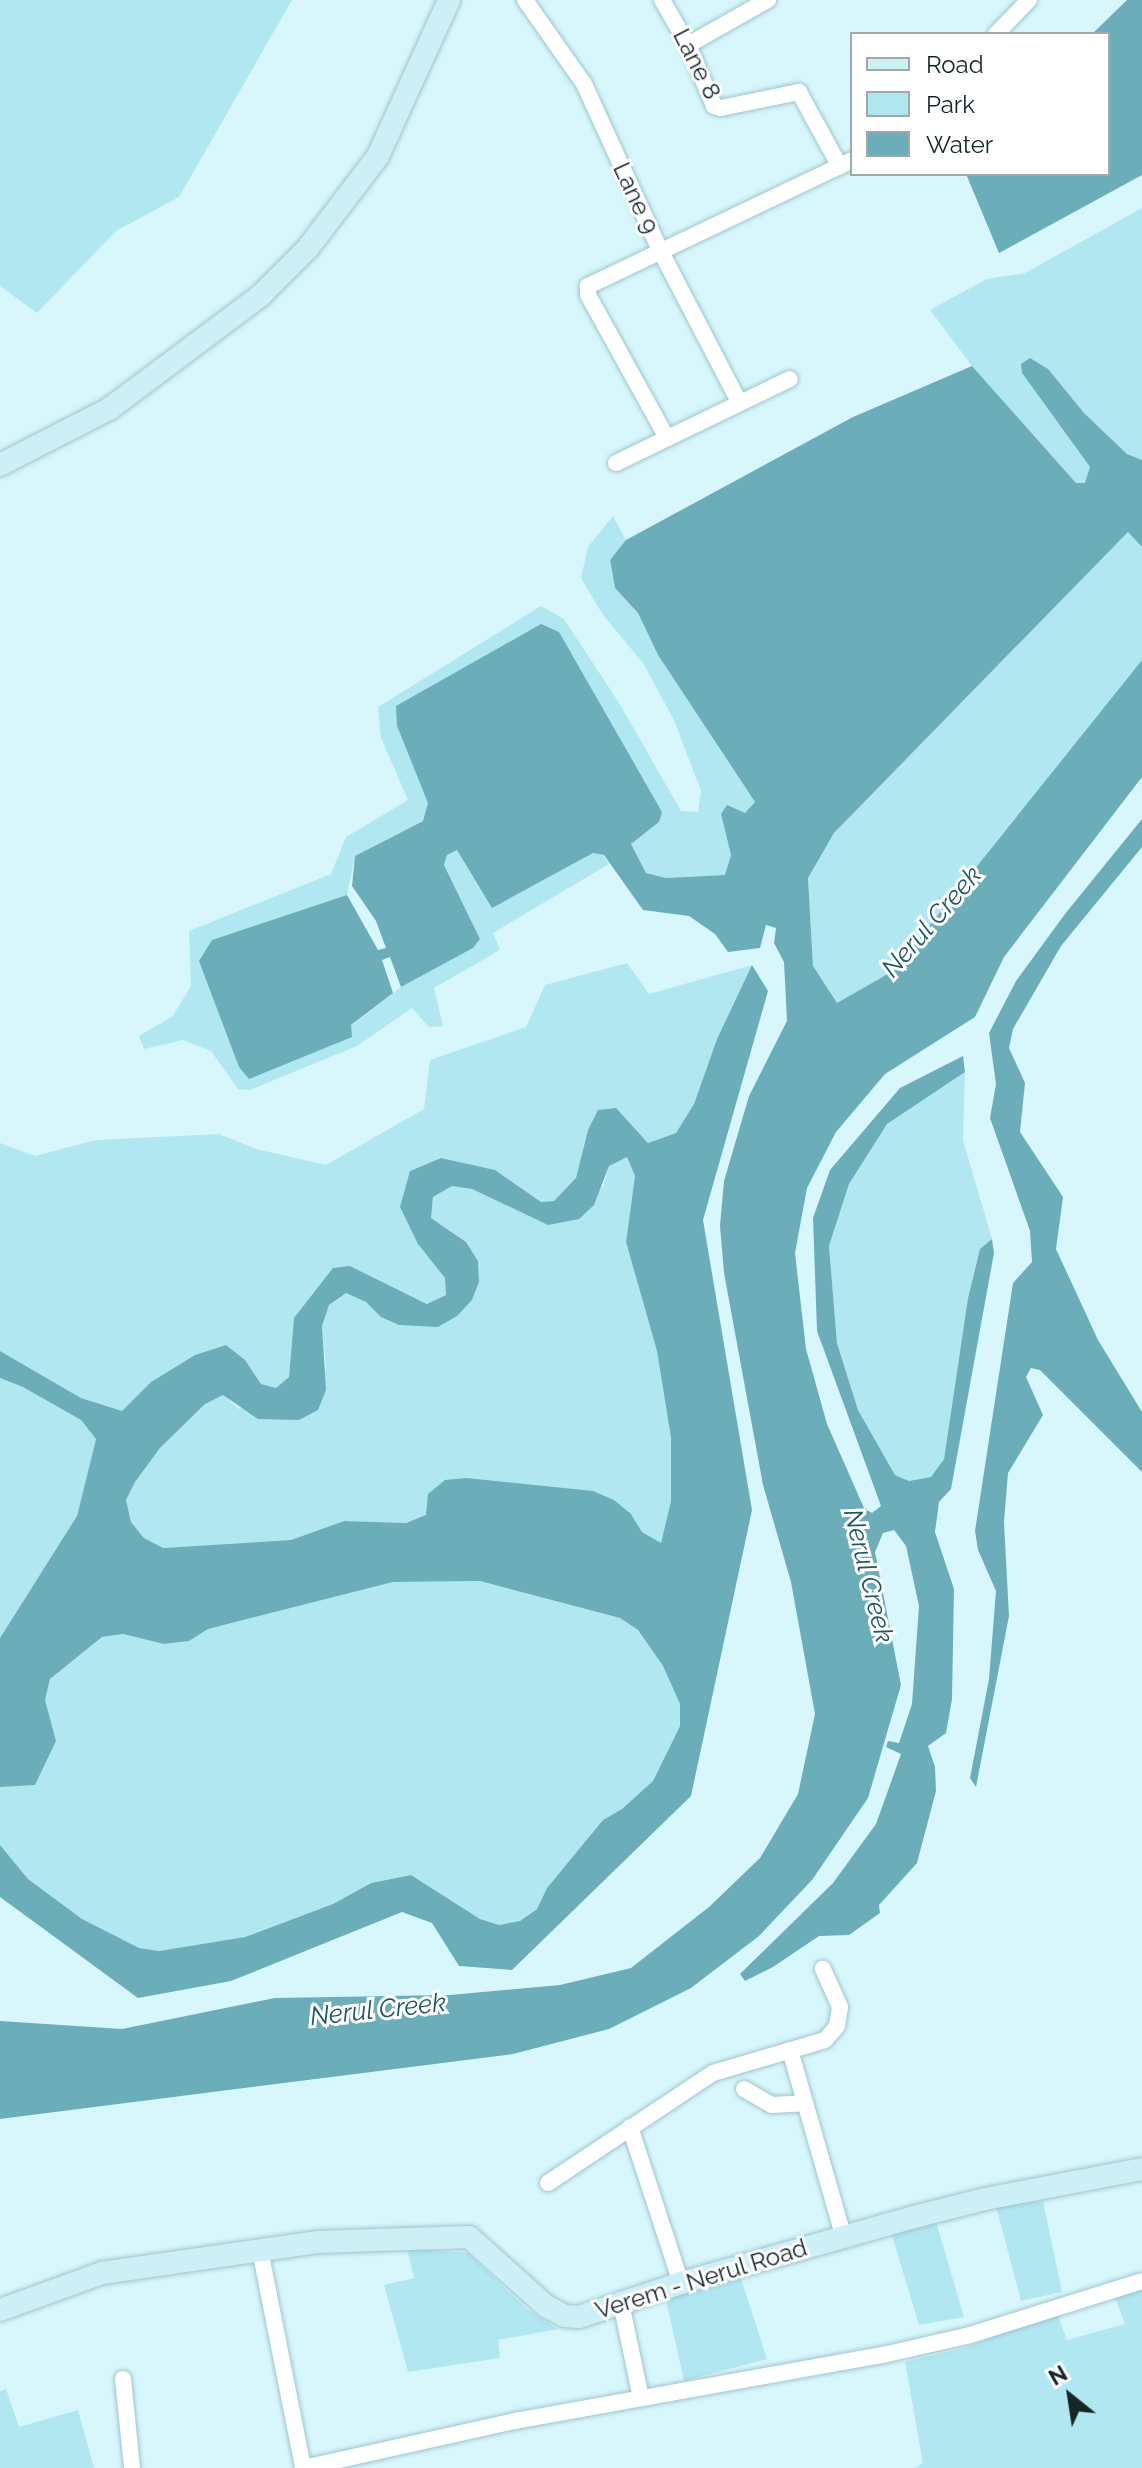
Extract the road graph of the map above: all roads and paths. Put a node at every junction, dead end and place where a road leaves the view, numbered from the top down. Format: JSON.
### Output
{"nodes":[{"id":1,"x":449,"y":0,"type":"edge"},
{"id":2,"x":525,"y":0,"type":"edge"},
{"id":3,"x":662,"y":0,"type":"edge"},
{"id":4,"x":768,"y":0,"type":"edge"},
{"id":5,"x":1029,"y":0,"type":"edge"},
{"id":6,"x":998,"y":32,"type":"edge"},
{"id":7,"x":688,"y":45,"type":"junction"},
{"id":8,"x":846,"y":164,"type":"edge"},
{"id":9,"x":660,"y":250,"type":"junction"},
{"id":10,"x":790,"y":379,"type":"dead end"},
{"id":11,"x":739,"y":402,"type":"junction"},
{"id":12,"x":667,"y":438,"type":"junction"},
{"id":13,"x":616,"y":463,"type":"dead end"},
{"id":14,"x":0,"y":465,"type":"edge"},
{"id":15,"x":823,"y":1969,"type":"dead end"},
{"id":16,"x":790,"y":2050,"type":"junction"},
{"id":17,"x":744,"y":2089,"type":"dead end"},
{"id":18,"x":805,"y":2103,"type":"junction"},
{"id":19,"x":630,"y":2127,"type":"junction"},
{"id":20,"x":1142,"y":2169,"type":"edge"},
{"id":21,"x":548,"y":2183,"type":"dead end"},
{"id":22,"x":843,"y":2235,"type":"junction"},
{"id":23,"x":260,"y":2250,"type":"junction"},
{"id":24,"x":1142,"y":2281,"type":"edge"},
{"id":25,"x":681,"y":2283,"type":"junction"},
{"id":26,"x":621,"y":2303,"type":"junction"},
{"id":27,"x":0,"y":2310,"type":"edge"},
{"id":28,"x":123,"y":2379,"type":"dead end"},
{"id":29,"x":641,"y":2398,"type":"junction"},
{"id":30,"x":132,"y":2468,"type":"edge"},
{"id":31,"x":303,"y":2468,"type":"edge"}],
"edges":[{"from":1,"to":14,"type":"main road"},
{"from":2,"to":9,"type":"street","name":"Lane 9"},
{"from":3,"to":7,"type":"street","name":"Lane 8"},
{"from":4,"to":7,"type":"street"},
{"from":5,"to":6,"type":"street"},
{"from":7,"to":8,"type":"street","name":"Lane 8"},
{"from":8,"to":9,"type":"street"},
{"from":9,"to":11,"type":"street","name":"Lane 9"},
{"from":9,"to":12,"type":"street"},
{"from":10,"to":11,"type":"street"},
{"from":11,"to":12,"type":"street"},
{"from":12,"to":13,"type":"street"},
{"from":15,"to":16,"type":"street"},
{"from":16,"to":18,"type":"street"},
{"from":16,"to":19,"type":"street"},
{"from":17,"to":18,"type":"street"},
{"from":18,"to":22,"type":"street"},
{"from":19,"to":21,"type":"street"},
{"from":19,"to":25,"type":"street"},
{"from":20,"to":22,"type":"main road","name":"Verem - Nerul Road"},
{"from":22,"to":25,"type":"main road","name":"Verem - Nerul Road"},
{"from":23,"to":26,"type":"main road","name":"Verem - Nerul Road"},
{"from":23,"to":27,"type":"main road","name":"Verem - Nerul Road"},
{"from":23,"to":31,"type":"street"},
{"from":24,"to":29,"type":"street"},
{"from":25,"to":26,"type":"main road","name":"Verem - Nerul Road"},
{"from":26,"to":29,"type":"street"},
{"from":28,"to":30,"type":"street"},
{"from":29,"to":31,"type":"street"}]}
